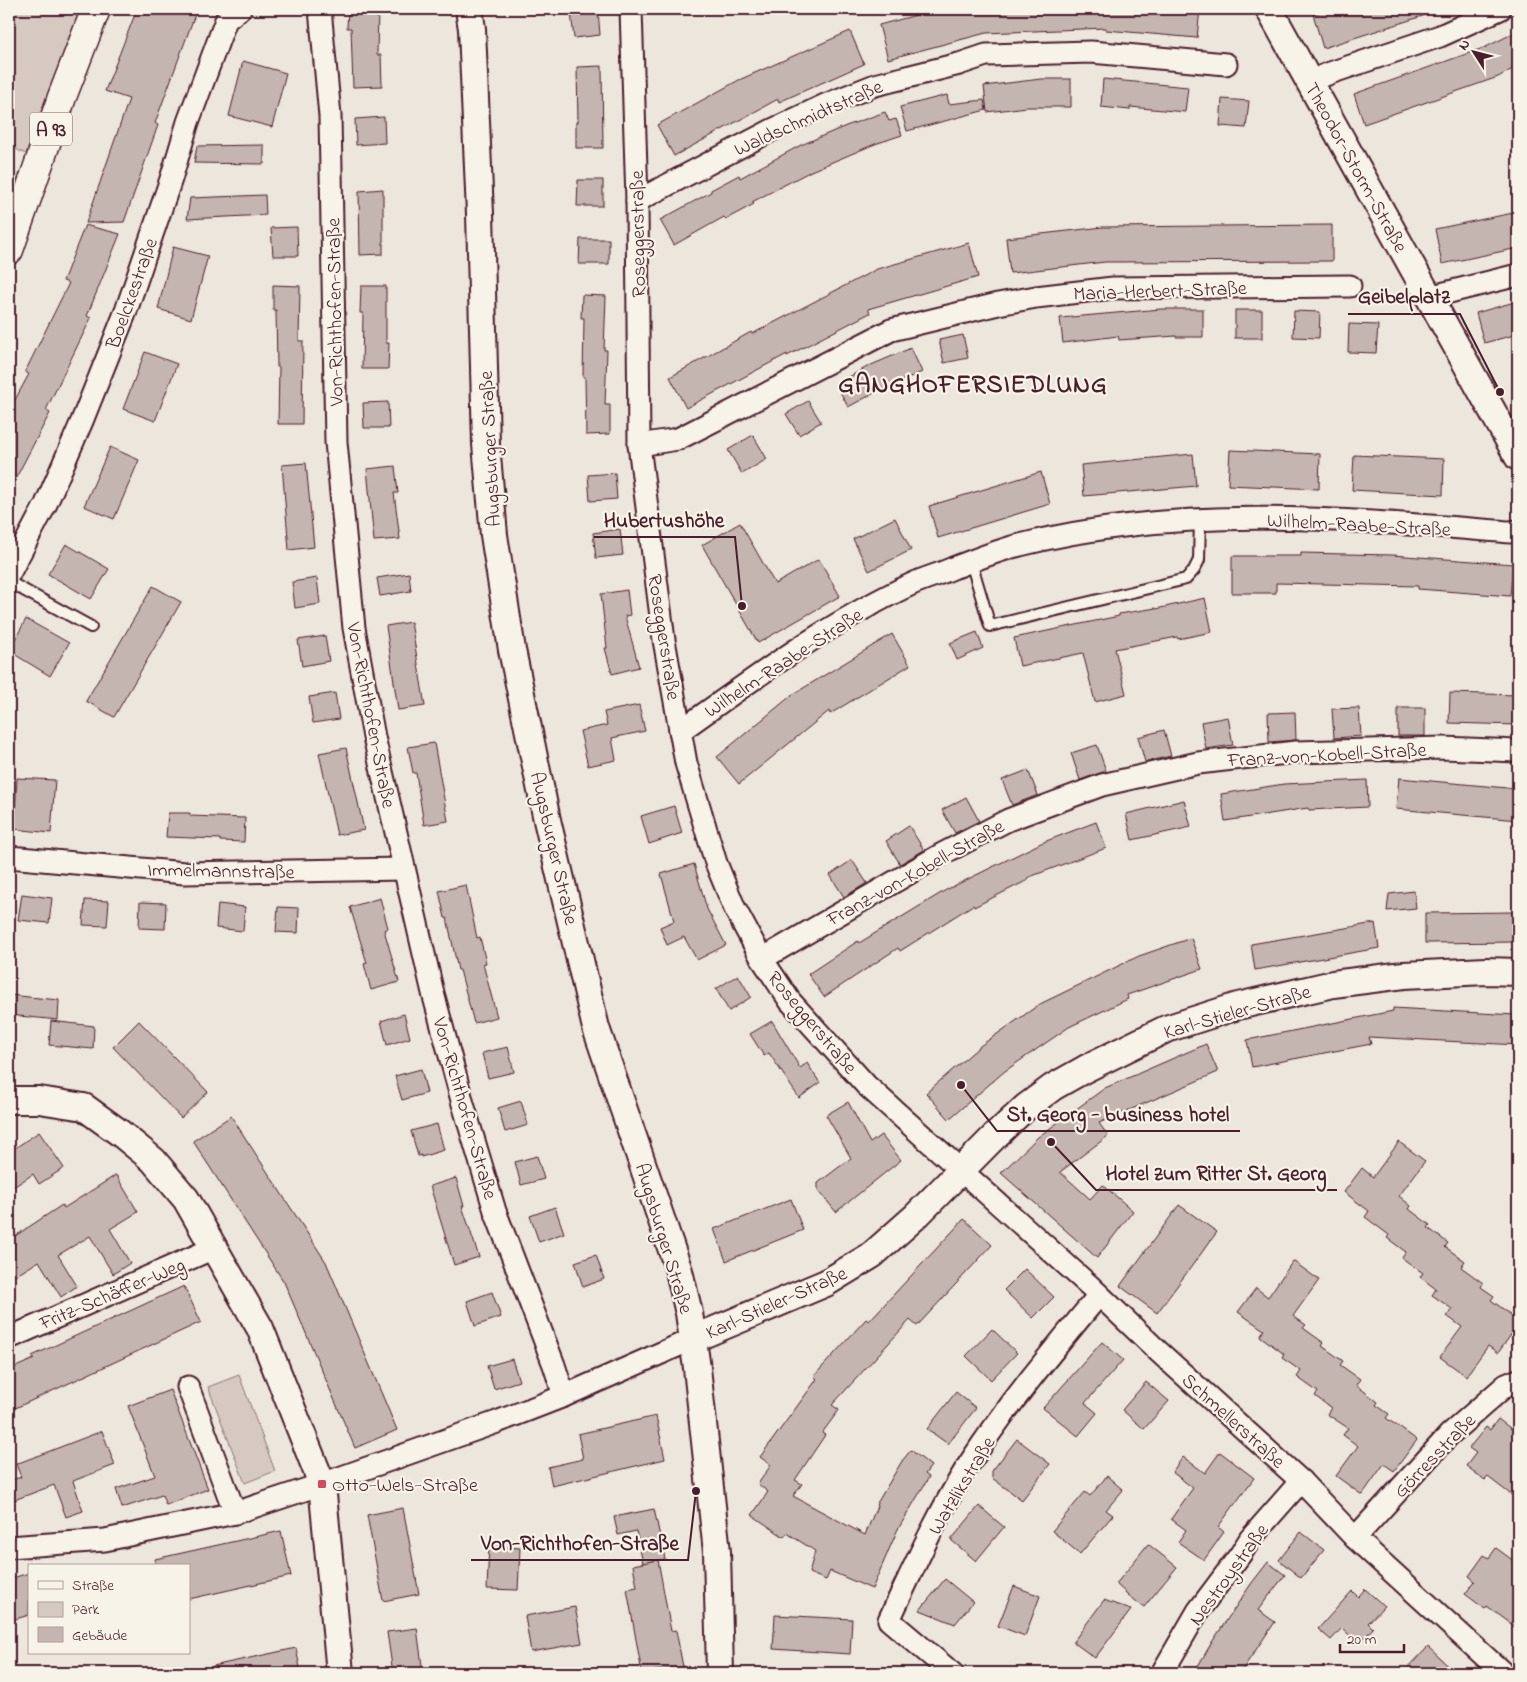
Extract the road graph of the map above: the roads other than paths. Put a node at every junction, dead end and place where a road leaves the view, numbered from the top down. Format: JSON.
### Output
{"nodes":[{"id":1,"x":96,"y":9,"type":"edge"},
{"id":2,"x":240,"y":9,"type":"edge"},
{"id":3,"x":320,"y":9,"type":"edge"},
{"id":4,"x":469,"y":9,"type":"edge"},
{"id":5,"x":631,"y":9,"type":"edge"},
{"id":6,"x":1269,"y":9,"type":"edge"},
{"id":7,"x":1500,"y":9,"type":"edge"},
{"id":8,"x":1226,"y":64,"type":"dead end"},
{"id":9,"x":1309,"y":82,"type":"junction"},
{"id":10,"x":637,"y":201,"type":"junction"},
{"id":11,"x":9,"y":250,"type":"edge"},
{"id":12,"x":1518,"y":274,"type":"edge"},
{"id":13,"x":1350,"y":286,"type":"dead end"},
{"id":14,"x":1429,"y":297,"type":"junction"},
{"id":15,"x":639,"y":445,"type":"junction"},
{"id":16,"x":1518,"y":457,"type":"edge"},
{"id":17,"x":1200,"y":519,"type":"junction"},
{"id":18,"x":1518,"y":531,"type":"edge"},
{"id":19,"x":971,"y":562,"type":"junction"},
{"id":20,"x":9,"y":574,"type":"edge"},
{"id":21,"x":9,"y":582,"type":"edge"},
{"id":22,"x":91,"y":627,"type":"dead end"},
{"id":23,"x":680,"y":731,"type":"junction"},
{"id":24,"x":1518,"y":751,"type":"edge"},
{"id":25,"x":9,"y":857,"type":"edge"},
{"id":26,"x":404,"y":869,"type":"junction"},
{"id":27,"x":762,"y":959,"type":"junction"},
{"id":28,"x":1518,"y":972,"type":"edge"},
{"id":29,"x":9,"y":1100,"type":"edge"},
{"id":30,"x":961,"y":1171,"type":"junction"},
{"id":31,"x":214,"y":1248,"type":"junction"},
{"id":32,"x":1099,"y":1295,"type":"junction"},
{"id":33,"x":9,"y":1338,"type":"edge"},
{"id":34,"x":693,"y":1339,"type":"junction"},
{"id":35,"x":1518,"y":1380,"type":"edge"},
{"id":36,"x":188,"y":1387,"type":"dead end"},
{"id":37,"x":564,"y":1396,"type":"junction"},
{"id":38,"x":1301,"y":1481,"type":"junction"},
{"id":39,"x":322,"y":1484,"type":"junction"},
{"id":40,"x":235,"y":1513,"type":"junction"},
{"id":41,"x":1355,"y":1538,"type":"junction"},
{"id":42,"x":9,"y":1547,"type":"edge"},
{"id":43,"x":340,"y":1673,"type":"edge"},
{"id":44,"x":720,"y":1673,"type":"edge"},
{"id":45,"x":952,"y":1673,"type":"edge"},
{"id":46,"x":1162,"y":1673,"type":"edge"},
{"id":47,"x":1503,"y":1673,"type":"edge"}],
"edges":[{"from":1,"to":11,"type":"highway","number":"A 93"},
{"from":2,"to":20,"type":"street","name":"Boelckestraße"},
{"from":3,"to":26,"type":"street","name":"Von-Richthofen-Straße"},
{"from":4,"to":34,"type":"street","name":"Augsburger Straße"},
{"from":5,"to":10,"type":"street","name":"Roseggerstraße"},
{"from":6,"to":9,"type":"street","name":"Theodor-Storm-Straße"},
{"from":7,"to":9,"type":"street"},
{"from":8,"to":10,"type":"street","name":"Waldschmidtstraße"},
{"from":9,"to":14,"type":"street","name":"Theodor-Storm-Straße"},
{"from":10,"to":15,"type":"street","name":"Roseggerstraße"},
{"from":12,"to":14,"type":"street"},
{"from":13,"to":15,"type":"street","name":"Maria-Herbert-Straße"},
{"from":14,"to":16,"type":"street","name":"Theodor-Storm-Straße"},
{"from":15,"to":23,"type":"street","name":"Roseggerstraße"},
{"from":17,"to":18,"type":"street","name":"Wilhelm-Raabe-Straße"},
{"from":17,"to":19,"type":"street","name":"Wilhelm-Raabe-Straße"},
{"from":17,"to":19,"type":"lane"},
{"from":19,"to":23,"type":"street","name":"Wilhelm-Raabe-Straße"},
{"from":21,"to":22,"type":"lane"},
{"from":23,"to":27,"type":"street","name":"Roseggerstraße"},
{"from":24,"to":27,"type":"street","name":"Franz-von-Kobell-Straße"},
{"from":25,"to":26,"type":"street","name":"Immelmannstraße"},
{"from":26,"to":37,"type":"street","name":"Von-Richthofen-Straße"},
{"from":27,"to":30,"type":"street","name":"Roseggerstraße"},
{"from":28,"to":30,"type":"street","name":"Karl-Stieler-Straße"},
{"from":29,"to":31,"type":"street"},
{"from":30,"to":32,"type":"street","name":"Schmellerstraße"},
{"from":30,"to":34,"type":"street","name":"Karl-Stieler-Straße"},
{"from":31,"to":33,"type":"street","name":"Fritz-Schäffer-Weg"},
{"from":31,"to":39,"type":"street"},
{"from":32,"to":38,"type":"street","name":"Schmellerstraße"},
{"from":32,"to":45,"type":"street","name":"Watzlikstraße"},
{"from":34,"to":37,"type":"street"},
{"from":34,"to":44,"type":"street","name":"Augsburger Straße"},
{"from":35,"to":41,"type":"street","name":"Görresstraße"},
{"from":36,"to":40,"type":"street"},
{"from":37,"to":39,"type":"street"},
{"from":38,"to":41,"type":"street","name":"Schmellerstraße"},
{"from":38,"to":46,"type":"street","name":"Nestroystraße"},
{"from":39,"to":40,"type":"street"},
{"from":39,"to":43,"type":"street"},
{"from":40,"to":42,"type":"street"},
{"from":41,"to":47,"type":"street","name":"Schmellerstraße"}]}
